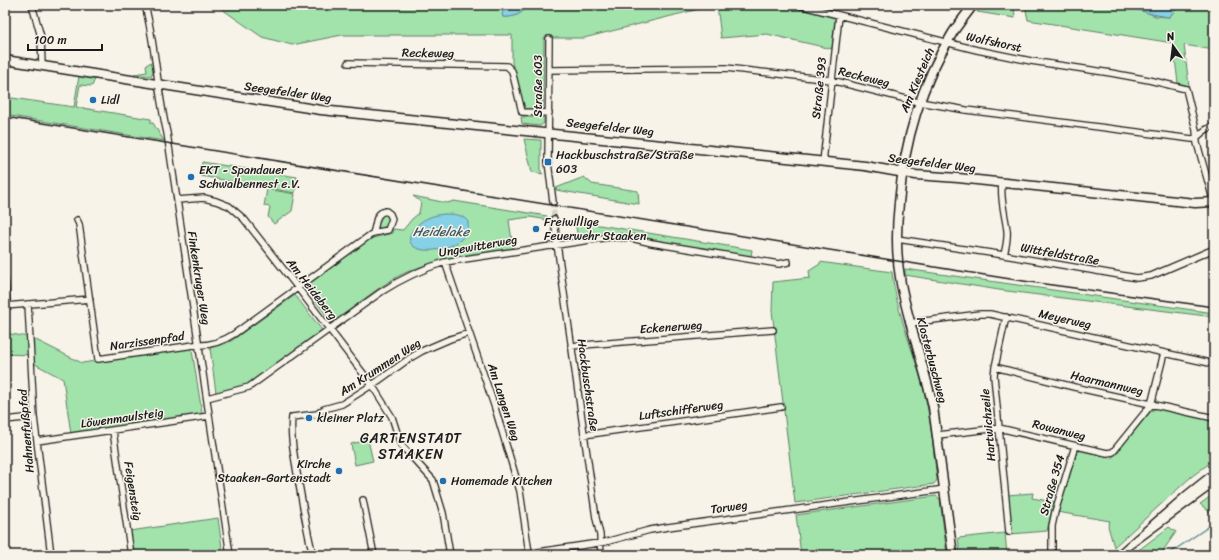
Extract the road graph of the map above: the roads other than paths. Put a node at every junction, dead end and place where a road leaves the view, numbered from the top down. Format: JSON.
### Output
{"nodes":[{"id":1,"x":32,"y":5,"type":"edge"},
{"id":2,"x":144,"y":5,"type":"edge"},
{"id":3,"x":799,"y":5,"type":"edge"},
{"id":4,"x":973,"y":5,"type":"edge"},
{"id":5,"x":839,"y":16,"type":"junction"},
{"id":6,"x":549,"y":39,"type":"dead end"},
{"id":7,"x":946,"y":43,"type":"junction"},
{"id":8,"x":5,"y":60,"type":"edge"},
{"id":9,"x":348,"y":63,"type":"dead end"},
{"id":10,"x":42,"y":66,"type":"junction"},
{"id":11,"x":549,"y":70,"type":"junction"},
{"id":12,"x":831,"y":80,"type":"junction"},
{"id":13,"x":158,"y":84,"type":"junction"},
{"id":14,"x":919,"y":102,"type":"junction"},
{"id":15,"x":549,"y":113,"type":"junction"},
{"id":16,"x":1214,"y":125,"type":"edge"},
{"id":17,"x":548,"y":133,"type":"junction"},
{"id":18,"x":1196,"y":138,"type":"junction"},
{"id":19,"x":823,"y":162,"type":"junction"},
{"id":20,"x":902,"y":172,"type":"junction"},
{"id":21,"x":1002,"y":183,"type":"junction"},
{"id":22,"x":176,"y":200,"type":"junction"},
{"id":23,"x":553,"y":202,"type":"tunnel mouth"},
{"id":24,"x":1214,"y":202,"type":"edge"},
{"id":25,"x":554,"y":219,"type":"tunnel mouth"},
{"id":26,"x":77,"y":220,"type":"dead end"},
{"id":27,"x":373,"y":233,"type":"dead end"},
{"id":28,"x":897,"y":239,"type":"junction"},
{"id":29,"x":557,"y":244,"type":"junction"},
{"id":30,"x":1214,"y":249,"type":"edge"},
{"id":31,"x":1004,"y":255,"type":"junction"},
{"id":32,"x":445,"y":262,"type":"junction"},
{"id":33,"x":788,"y":262,"type":"dead end"},
{"id":34,"x":5,"y":281,"type":"edge"},
{"id":35,"x":298,"y":288,"type":"junction"},
{"id":36,"x":90,"y":299,"type":"junction"},
{"id":37,"x":28,"y":304,"type":"junction"},
{"id":38,"x":6,"y":305,"type":"edge"},
{"id":39,"x":1006,"y":317,"type":"junction"},
{"id":40,"x":909,"y":323,"type":"junction"},
{"id":41,"x":329,"y":329,"type":"junction"},
{"id":42,"x":772,"y":330,"type":"dead end"},
{"id":43,"x":470,"y":333,"type":"junction"},
{"id":44,"x":199,"y":345,"type":"junction"},
{"id":45,"x":571,"y":346,"type":"junction"},
{"id":46,"x":1164,"y":353,"type":"junction"},
{"id":47,"x":1214,"y":364,"type":"edge"},
{"id":48,"x":995,"y":367,"type":"junction"},
{"id":49,"x":372,"y":385,"type":"junction"},
{"id":50,"x":207,"y":398,"type":"junction"},
{"id":51,"x":1151,"y":405,"type":"junction"},
{"id":52,"x":781,"y":407,"type":"dead end"},
{"id":53,"x":209,"y":416,"type":"junction"},
{"id":54,"x":34,"y":417,"type":"junction"},
{"id":55,"x":1214,"y":418,"type":"edge"},
{"id":56,"x":5,"y":420,"type":"edge"},
{"id":57,"x":999,"y":428,"type":"junction"},
{"id":58,"x":113,"y":430,"type":"junction"},
{"id":59,"x":584,"y":435,"type":"junction"},
{"id":60,"x":938,"y":435,"type":"junction"},
{"id":61,"x":37,"y":441,"type":"junction"},
{"id":62,"x":1075,"y":446,"type":"junction"},
{"id":63,"x":945,"y":489,"type":"junction"},
{"id":64,"x":363,"y":500,"type":"dead end"},
{"id":65,"x":1009,"y":532,"type":"dead end"},
{"id":66,"x":600,"y":542,"type":"junction"},
{"id":67,"x":529,"y":553,"type":"junction"},
{"id":68,"x":52,"y":555,"type":"edge"},
{"id":69,"x":132,"y":555,"type":"edge"},
{"id":70,"x":230,"y":555,"type":"edge"},
{"id":71,"x":313,"y":555,"type":"edge"},
{"id":72,"x":374,"y":555,"type":"edge"},
{"id":73,"x":450,"y":555,"type":"edge"},
{"id":74,"x":518,"y":555,"type":"edge"},
{"id":75,"x":601,"y":555,"type":"edge"},
{"id":76,"x":953,"y":555,"type":"edge"},
{"id":77,"x":1052,"y":555,"type":"edge"}],
"edges":[{"from":1,"to":10,"type":"street"},
{"from":2,"to":13,"type":"street","name":"Finkenkruger Weg"},
{"from":3,"to":5,"type":"street","name":"Wolfshorst"},
{"from":4,"to":7,"type":"street","name":"Am Kiesteich"},
{"from":5,"to":7,"type":"street","name":"Wolfshorst"},
{"from":5,"to":12,"type":"street","name":"Straße 393"},
{"from":6,"to":11,"type":"street","name":"Straße 603"},
{"from":7,"to":14,"type":"street","name":"Am Kiesteich"},
{"from":7,"to":18,"type":"street","name":"Wolfshorst"},
{"from":8,"to":10,"type":"street","name":"Seegefelder Weg"},
{"from":9,"to":15,"type":"street","name":"Reckeweg"},
{"from":10,"to":13,"type":"street","name":"Seegefelder Weg"},
{"from":11,"to":12,"type":"street","name":"Reckeweg"},
{"from":11,"to":15,"type":"street","name":"Straße 603"},
{"from":12,"to":14,"type":"street","name":"Reckeweg"},
{"from":12,"to":19,"type":"street","name":"Straße 393"},
{"from":13,"to":17,"type":"street","name":"Seegefelder Weg"},
{"from":13,"to":22,"type":"street","name":"Finkenkruger Weg"},
{"from":14,"to":18,"type":"street","name":"Reckeweg"},
{"from":14,"to":20,"type":"street","name":"Am Kiesteich"},
{"from":15,"to":17,"type":"street","name":"Straße 603"},
{"from":16,"to":18,"type":"street"},
{"from":17,"to":19,"type":"street","name":"Seegefelder Weg"},
{"from":17,"to":23,"type":"street"},
{"from":18,"to":24,"type":"street"},
{"from":19,"to":20,"type":"street","name":"Seegefelder Weg"},
{"from":20,"to":21,"type":"street","name":"Seegefelder Weg"},
{"from":20,"to":28,"type":"street","name":"Klosterbuschweg"},
{"from":21,"to":24,"type":"street","name":"Seegefelder Weg"},
{"from":21,"to":31,"type":"street"},
{"from":22,"to":35,"type":"street","name":"Am Heideberg"},
{"from":22,"to":44,"type":"street","name":"Finkenkruger Weg"},
{"from":25,"to":29,"type":"street","name":"Hackbuschstraße"},
{"from":26,"to":36,"type":"street"},
{"from":27,"to":35,"type":"street"},
{"from":28,"to":31,"type":"street","name":"Wittfeldstraße"},
{"from":28,"to":40,"type":"street","name":"Klosterbuschweg"},
{"from":29,"to":32,"type":"street","name":"Ungewitterweg"},
{"from":29,"to":33,"type":"street","name":"Ungewitterweg"},
{"from":29,"to":45,"type":"street","name":"Hackbuschstraße"},
{"from":30,"to":31,"type":"street","name":"Wittfeldstraße"},
{"from":32,"to":41,"type":"street","name":"Ungewitterweg"},
{"from":32,"to":43,"type":"street","name":"Am Langen Weg"},
{"from":34,"to":38,"type":"street"},
{"from":35,"to":41,"type":"street","name":"Am Heideberg"},
{"from":35,"to":44,"type":"street"},
{"from":36,"to":37,"type":"street"},
{"from":36,"to":44,"type":"street","name":"Narzissenpfad"},
{"from":37,"to":38,"type":"street"},
{"from":37,"to":54,"type":"street","name":"Hahnenfußpfad"},
{"from":39,"to":40,"type":"street","name":"Meyerweg"},
{"from":39,"to":46,"type":"street","name":"Meyerweg"},
{"from":39,"to":48,"type":"street","name":"Hartwichzeile"},
{"from":40,"to":60,"type":"street","name":"Klosterbuschweg"},
{"from":41,"to":49,"type":"street","name":"Am Heideberg"},
{"from":41,"to":50,"type":"street","name":"Ungewitterweg"},
{"from":42,"to":45,"type":"street","name":"Eckenerweg"},
{"from":43,"to":49,"type":"street","name":"Am Krummen Weg"},
{"from":43,"to":67,"type":"street","name":"Am Langen Weg"},
{"from":44,"to":50,"type":"street","name":"Finkenkruger Weg"},
{"from":45,"to":59,"type":"street","name":"Hackbuschstraße"},
{"from":46,"to":47,"type":"street","name":"Meyerweg"},
{"from":46,"to":51,"type":"street"},
{"from":48,"to":51,"type":"street","name":"Haarmannweg"},
{"from":48,"to":57,"type":"street","name":"Hartwichzeile"},
{"from":49,"to":71,"type":"street","name":"Am Krummen Weg"},
{"from":49,"to":73,"type":"street","name":"Am Heideberg"},
{"from":50,"to":53,"type":"street","name":"Finkenkruger Weg"},
{"from":51,"to":55,"type":"street","name":"Haarmannweg"},
{"from":51,"to":62,"type":"street","name":"Rowanweg"},
{"from":52,"to":59,"type":"street","name":"Luftschifferweg"},
{"from":53,"to":58,"type":"street","name":"Löwenmaulsteig"},
{"from":53,"to":70,"type":"street","name":"Finkenkruger Weg"},
{"from":54,"to":56,"type":"street"},
{"from":54,"to":61,"type":"street","name":"Hahnenfußpfad"},
{"from":57,"to":60,"type":"street","name":"Rowanweg"},
{"from":57,"to":62,"type":"street","name":"Rowanweg"},
{"from":57,"to":65,"type":"street","name":"Hartwichzeile"},
{"from":58,"to":61,"type":"street","name":"Löwenmaulsteig"},
{"from":58,"to":69,"type":"street","name":"Feigensteig"},
{"from":59,"to":66,"type":"street","name":"Hackbuschstraße"},
{"from":60,"to":63,"type":"street","name":"Klosterbuschweg"},
{"from":61,"to":68,"type":"street","name":"Hahnenfußpfad"},
{"from":62,"to":77,"type":"street","name":"Straße 354"},
{"from":63,"to":66,"type":"street","name":"Torweg"},
{"from":63,"to":76,"type":"street","name":"Klosterbuschweg"},
{"from":64,"to":72,"type":"street"},
{"from":66,"to":67,"type":"street","name":"Torweg"},
{"from":66,"to":75,"type":"street","name":"Hackbuschstraße"},
{"from":67,"to":74,"type":"street","name":"Torweg"}]}
